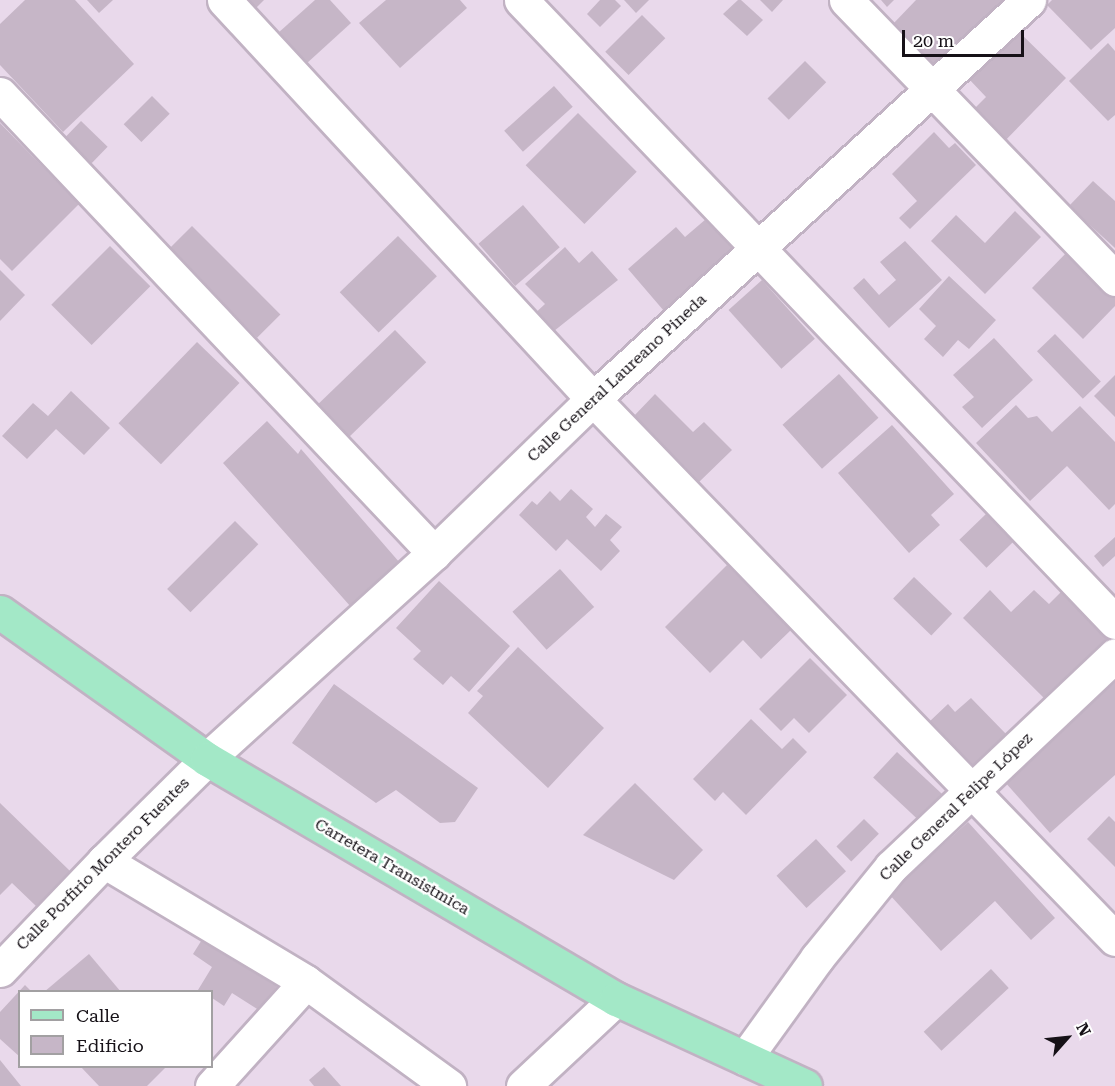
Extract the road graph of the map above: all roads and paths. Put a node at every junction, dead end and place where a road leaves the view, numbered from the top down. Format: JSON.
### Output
{"nodes":[{"id":1,"x":224,"y":0,"type":"edge"},
{"id":2,"x":521,"y":0,"type":"edge"},
{"id":3,"x":846,"y":0,"type":"edge"},
{"id":4,"x":1029,"y":0,"type":"edge"},
{"id":5,"x":930,"y":88,"type":"junction"},
{"id":6,"x":0,"y":94,"type":"edge"},
{"id":7,"x":758,"y":247,"type":"junction"},
{"id":8,"x":1115,"y":279,"type":"edge"},
{"id":9,"x":593,"y":399,"type":"junction"},
{"id":10,"x":434,"y":553,"type":"junction"},
{"id":11,"x":0,"y":612,"type":"edge"},
{"id":12,"x":1115,"y":622,"type":"edge"},
{"id":13,"x":1115,"y":655,"type":"edge"},
{"id":14,"x":207,"y":759,"type":"junction"},
{"id":15,"x":970,"y":790,"type":"junction"},
{"id":16,"x":104,"y":861,"type":"junction"},
{"id":17,"x":1115,"y":939,"type":"edge"},
{"id":18,"x":0,"y":970,"type":"edge"},
{"id":19,"x":306,"y":982,"type":"junction"},
{"id":20,"x":616,"y":999,"type":"junction"},
{"id":21,"x":746,"y":1058,"type":"junction"},
{"id":22,"x":802,"y":1085,"type":"edge"},
{"id":23,"x":212,"y":1086,"type":"edge"},
{"id":24,"x":449,"y":1086,"type":"edge"},
{"id":25,"x":523,"y":1086,"type":"edge"}],
"edges":[{"from":1,"to":9,"type":"street"},
{"from":2,"to":7,"type":"street"},
{"from":3,"to":5,"type":"street"},
{"from":4,"to":5,"type":"street","name":"Calle General Laureano Pineda"},
{"from":5,"to":7,"type":"street","name":"Calle General Laureano Pineda"},
{"from":5,"to":8,"type":"street"},
{"from":6,"to":10,"type":"street"},
{"from":7,"to":9,"type":"street","name":"Calle General Laureano Pineda"},
{"from":7,"to":12,"type":"street"},
{"from":9,"to":10,"type":"street","name":"Calle General Laureano Pineda"},
{"from":9,"to":15,"type":"street"},
{"from":10,"to":14,"type":"street","name":"Calle General Laureano Pineda"},
{"from":11,"to":14,"type":"main road","name":"Carretera Transistmica"},
{"from":13,"to":15,"type":"street","name":"Calle General Felipe López"},
{"from":14,"to":16,"type":"street","name":"Calle Porfirio Montero Fuentes"},
{"from":14,"to":20,"type":"main road","name":"Carretera Transistmica"},
{"from":15,"to":17,"type":"street"},
{"from":15,"to":21,"type":"street","name":"Calle General Felipe López"},
{"from":16,"to":18,"type":"street","name":"Calle Porfirio Montero Fuentes"},
{"from":16,"to":19,"type":"street"},
{"from":19,"to":23,"type":"street"},
{"from":19,"to":24,"type":"street"},
{"from":20,"to":21,"type":"main road","name":"Carretera Transistmica"},
{"from":20,"to":25,"type":"street"},
{"from":21,"to":22,"type":"main road","name":"Carretera Transistmica"}]}
